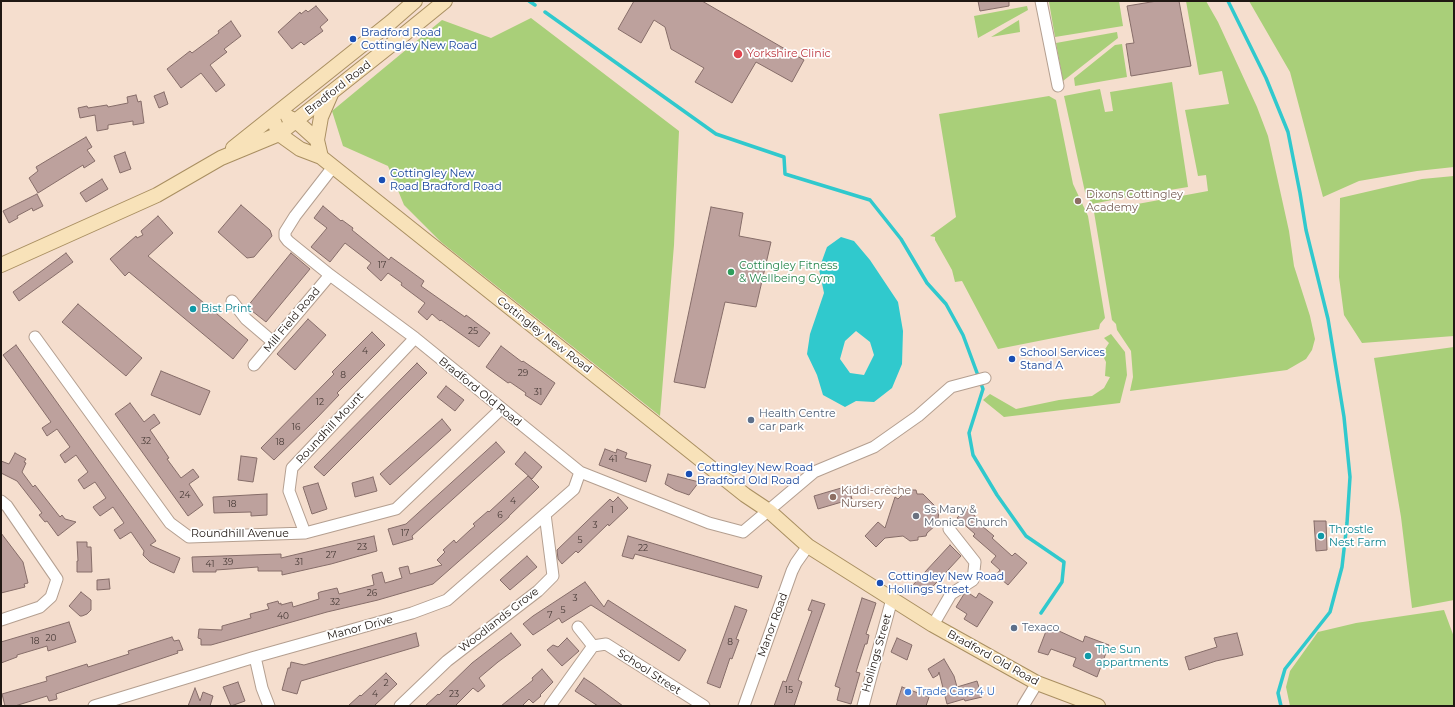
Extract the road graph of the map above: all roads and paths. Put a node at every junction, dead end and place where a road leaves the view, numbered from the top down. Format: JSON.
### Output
{"nodes":[{"id":1,"x":414,"y":1,"type":"edge"},
{"id":2,"x":445,"y":1,"type":"edge"},
{"id":3,"x":1041,"y":1,"type":"edge"},
{"id":4,"x":1058,"y":86,"type":"dead end"},
{"id":5,"x":332,"y":93,"type":"junction"},
{"id":6,"x":275,"y":114,"type":"junction"},
{"id":7,"x":296,"y":121,"type":"junction"},
{"id":8,"x":279,"y":134,"type":"junction"},
{"id":9,"x":317,"y":140,"type":"junction"},
{"id":10,"x":321,"y":157,"type":"junction"},
{"id":11,"x":221,"y":158,"type":"junction"},
{"id":12,"x":333,"y":167,"type":"junction"},
{"id":13,"x":1,"y":265,"type":"edge"},
{"id":14,"x":330,"y":275,"type":"junction"},
{"id":15,"x":232,"y":301,"type":"dead end"},
{"id":16,"x":35,"y":337,"type":"dead end"},
{"id":17,"x":414,"y":338,"type":"junction"},
{"id":18,"x":273,"y":342,"type":"junction"},
{"id":19,"x":254,"y":365,"type":"dead end"},
{"id":20,"x":985,"y":378,"type":"dead end"},
{"id":21,"x":501,"y":410,"type":"junction"},
{"id":22,"x":580,"y":472,"type":"junction"},
{"id":23,"x":1,"y":501,"type":"edge"},
{"id":24,"x":769,"y":510,"type":"junction"},
{"id":25,"x":545,"y":514,"type":"junction"},
{"id":26,"x":949,"y":529,"type":"dead end"},
{"id":27,"x":305,"y":533,"type":"junction"},
{"id":28,"x":808,"y":546,"type":"junction"},
{"id":29,"x":892,"y":599,"type":"junction"},
{"id":30,"x":5,"y":619,"type":"edge"},
{"id":31,"x":933,"y":625,"type":"junction"},
{"id":32,"x":578,"y":627,"type":"dead end"},
{"id":33,"x":593,"y":646,"type":"junction"},
{"id":34,"x":255,"y":657,"type":"junction"},
{"id":35,"x":1037,"y":683,"type":"junction"},
{"id":36,"x":94,"y":706,"type":"edge"},
{"id":37,"x":269,"y":706,"type":"edge"},
{"id":38,"x":400,"y":706,"type":"edge"},
{"id":39,"x":550,"y":706,"type":"edge"},
{"id":40,"x":704,"y":706,"type":"edge"},
{"id":41,"x":744,"y":706,"type":"edge"},
{"id":42,"x":863,"y":706,"type":"edge"},
{"id":43,"x":1023,"y":706,"type":"edge"},
{"id":44,"x":1098,"y":706,"type":"edge"}],
"edges":[{"from":1,"to":6,"type":"main road","name":"Bradford Road"},
{"from":2,"to":5,"type":"main road","name":"Bradford Road"},
{"from":3,"to":4,"type":"street"},
{"from":5,"to":7,"type":"main road","name":"Bradford Road"},
{"from":5,"to":9,"type":"main road"},
{"from":6,"to":7,"type":"main road"},
{"from":6,"to":8,"type":"main road"},
{"from":6,"to":11,"type":"main road","name":"Bradford Road"},
{"from":7,"to":8,"type":"main road","name":"Bradford Road"},
{"from":7,"to":9,"type":"main road"},
{"from":8,"to":10,"type":"main road","name":"Cottingley New Road"},
{"from":8,"to":11,"type":"main road","name":"Bradford Road"},
{"from":9,"to":10,"type":"main road"},
{"from":10,"to":12,"type":"main road","name":"Cottingley New Road"},
{"from":11,"to":13,"type":"main road","name":"Bradford Road"},
{"from":12,"to":14,"type":"street","name":"Bradford Old Road"},
{"from":12,"to":24,"type":"main road","name":"Cottingley New Road"},
{"from":14,"to":17,"type":"street","name":"Bradford Old Road"},
{"from":14,"to":18,"type":"street","name":"Mill Field Road"},
{"from":15,"to":18,"type":"street"},
{"from":16,"to":27,"type":"street","name":"Roundhill Avenue"},
{"from":17,"to":21,"type":"street","name":"Bradford Old Road"},
{"from":17,"to":27,"type":"street","name":"Roundhill Mount"},
{"from":18,"to":19,"type":"street","name":"Mill Field Road"},
{"from":20,"to":24,"type":"street"},
{"from":21,"to":22,"type":"street","name":"Bradford Old Road"},
{"from":21,"to":27,"type":"street","name":"Roundhill Avenue"},
{"from":22,"to":24,"type":"street","name":"Bradford Old Road"},
{"from":22,"to":25,"type":"street","name":"Manor Drive"},
{"from":23,"to":30,"type":"street"},
{"from":24,"to":28,"type":"main road","name":"Cottingley New Road"},
{"from":25,"to":34,"type":"street","name":"Manor Drive"},
{"from":25,"to":38,"type":"street","name":"Woodlands Grove"},
{"from":26,"to":31,"type":"street"},
{"from":28,"to":29,"type":"main road","name":"Cottingley New Road"},
{"from":28,"to":41,"type":"street","name":"Manor Road"},
{"from":29,"to":31,"type":"main road","name":"Bradford Old Road"},
{"from":29,"to":42,"type":"street","name":"Hollings Street"},
{"from":31,"to":35,"type":"main road","name":"Bradford Old Road"},
{"from":32,"to":33,"type":"street"},
{"from":33,"to":39,"type":"street"},
{"from":33,"to":40,"type":"street","name":"School Street"},
{"from":34,"to":36,"type":"street","name":"Manor Drive"},
{"from":34,"to":37,"type":"street"},
{"from":35,"to":43,"type":"street"},
{"from":35,"to":44,"type":"main road","name":"Bradford Old Road"}]}
